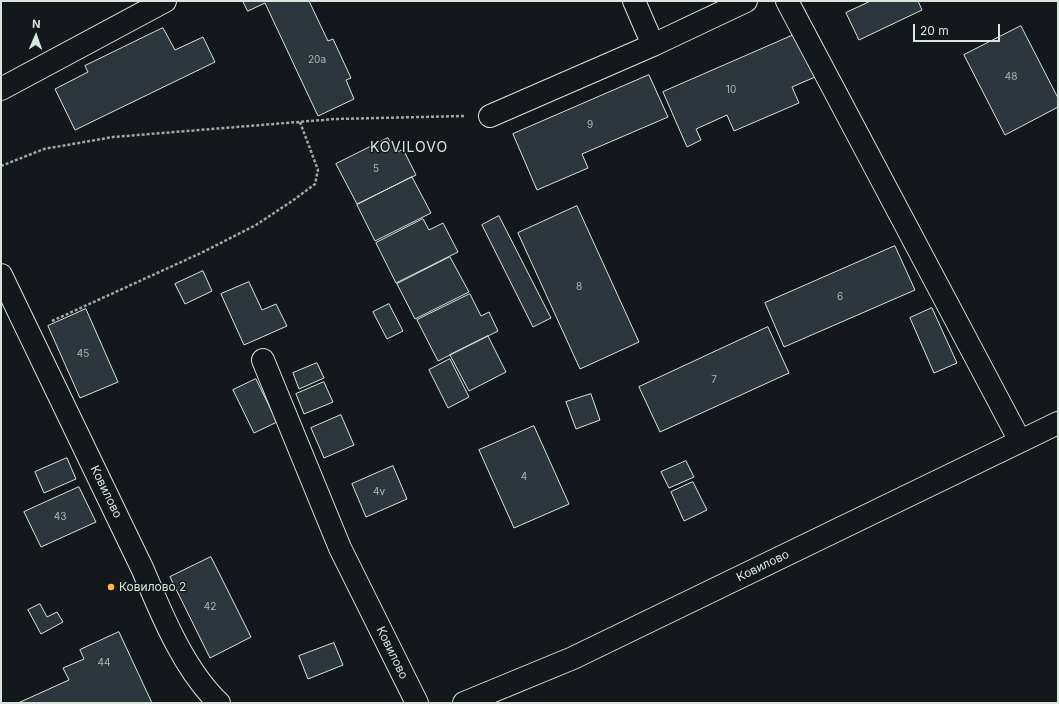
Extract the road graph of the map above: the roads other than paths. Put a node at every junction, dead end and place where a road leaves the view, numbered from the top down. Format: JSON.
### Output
{"nodes":[{"id":1,"x":165,"y":1,"type":"edge"},
{"id":2,"x":634,"y":1,"type":"edge"},
{"id":3,"x":746,"y":1,"type":"edge"},
{"id":4,"x":787,"y":1,"type":"edge"},
{"id":5,"x":653,"y":45,"type":"junction"},
{"id":6,"x":1,"y":88,"type":"edge"},
{"id":7,"x":490,"y":116,"type":"road end"},
{"id":8,"x":1,"y":275,"type":"edge"},
{"id":9,"x":263,"y":360,"type":"dead end"},
{"id":10,"x":1058,"y":423,"type":"edge"},
{"id":11,"x":1020,"y":441,"type":"junction"},
{"id":12,"x":219,"y":703,"type":"edge"},
{"id":13,"x":417,"y":703,"type":"edge"},
{"id":14,"x":464,"y":703,"type":"edge"}],
"edges":[{"from":1,"to":6,"type":"street"},
{"from":2,"to":5,"type":"street"},
{"from":3,"to":5,"type":"street"},
{"from":4,"to":11,"type":"street"},
{"from":5,"to":7,"type":"street"},
{"from":8,"to":12,"type":"street","name":"Ковилово"},
{"from":9,"to":13,"type":"street","name":"Ковилово"},
{"from":10,"to":11,"type":"street","name":"Ковилово"},
{"from":11,"to":14,"type":"street","name":"Ковилово"}]}
